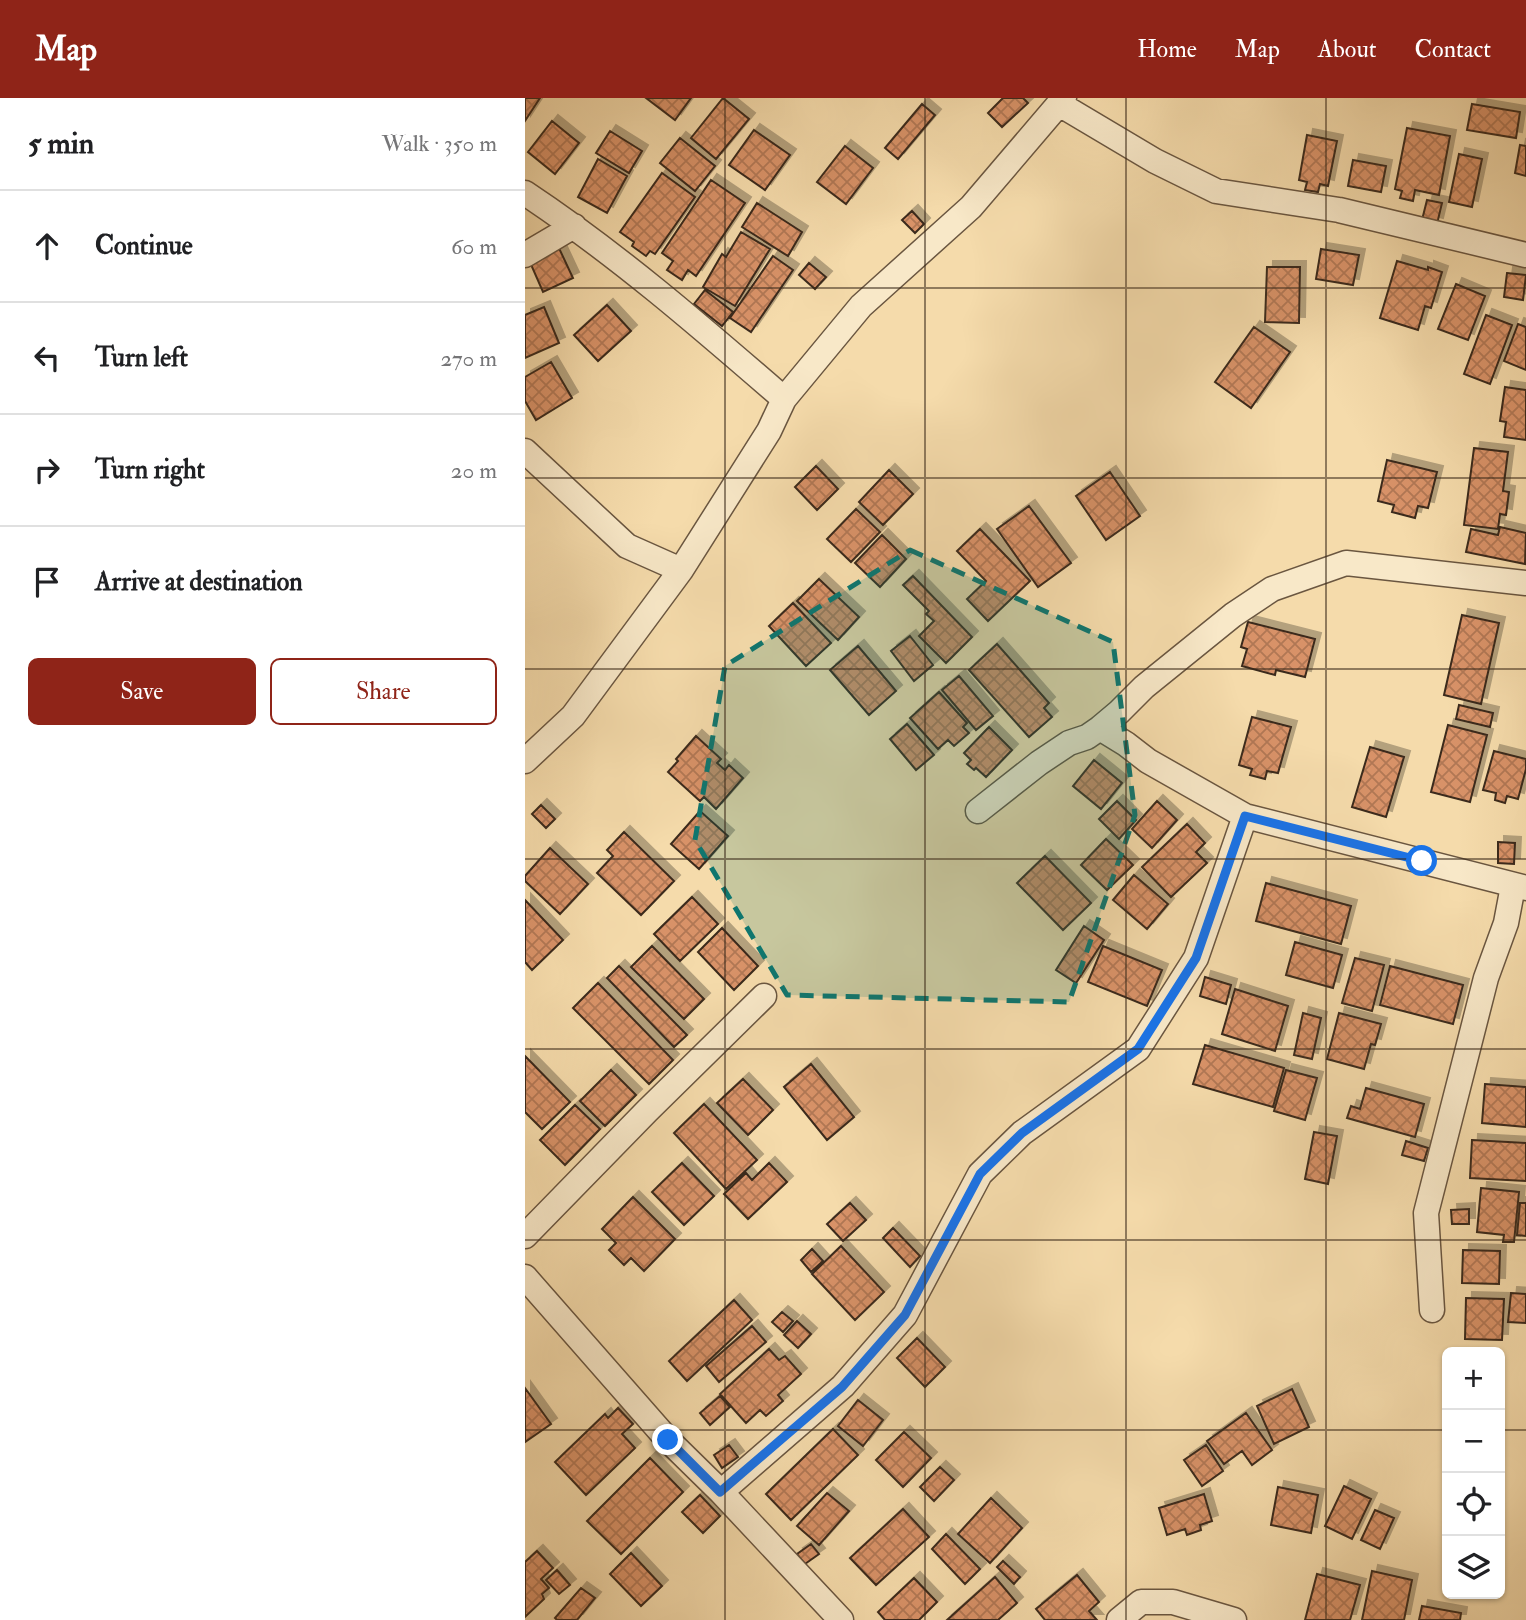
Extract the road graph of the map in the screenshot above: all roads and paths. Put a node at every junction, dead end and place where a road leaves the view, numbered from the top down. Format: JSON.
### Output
{"nodes":[{"id":1,"x":1062,"y":101,"type":"edge"},
{"id":2,"x":525,"y":193,"type":"edge"},
{"id":3,"x":574,"y":226,"type":"junction"},
{"id":4,"x":525,"y":255,"type":"edge"},
{"id":5,"x":1526,"y":255,"type":"edge"},
{"id":6,"x":784,"y":399,"type":"junction"},
{"id":7,"x":525,"y":451,"type":"edge"},
{"id":8,"x":681,"y":570,"type":"junction"},
{"id":9,"x":1526,"y":583,"type":"edge"},
{"id":10,"x":1100,"y":729,"type":"junction"},
{"id":11,"x":525,"y":761,"type":"edge"},
{"id":12,"x":978,"y":811,"type":"dead end"},
{"id":13,"x":1245,"y":816,"type":"junction"},
{"id":14,"x":1520,"y":887,"type":"edge"},
{"id":15,"x":764,"y":996,"type":"dead end"},
{"id":16,"x":525,"y":1236,"type":"edge"},
{"id":17,"x":525,"y":1277,"type":"edge"},
{"id":18,"x":1432,"y":1310,"type":"dead end"},
{"id":19,"x":720,"y":1492,"type":"junction"},
{"id":20,"x":841,"y":1620,"type":"edge"},
{"id":21,"x":1119,"y":1620,"type":"edge"},
{"id":22,"x":1234,"y":1620,"type":"edge"}],
"edges":[{"from":1,"to":5,"type":"street"},
{"from":1,"to":6,"type":"street"},
{"from":2,"to":3,"type":"street"},
{"from":3,"to":4,"type":"street"},
{"from":3,"to":6,"type":"street"},
{"from":6,"to":8,"type":"street"},
{"from":7,"to":8,"type":"street"},
{"from":8,"to":11,"type":"street"},
{"from":9,"to":10,"type":"street"},
{"from":10,"to":12,"type":"street"},
{"from":10,"to":13,"type":"street"},
{"from":13,"to":14,"type":"street"},
{"from":13,"to":19,"type":"street"},
{"from":14,"to":18,"type":"street"},
{"from":15,"to":16,"type":"street"},
{"from":17,"to":19,"type":"street"},
{"from":19,"to":20,"type":"street"},
{"from":21,"to":22,"type":"street"}]}
